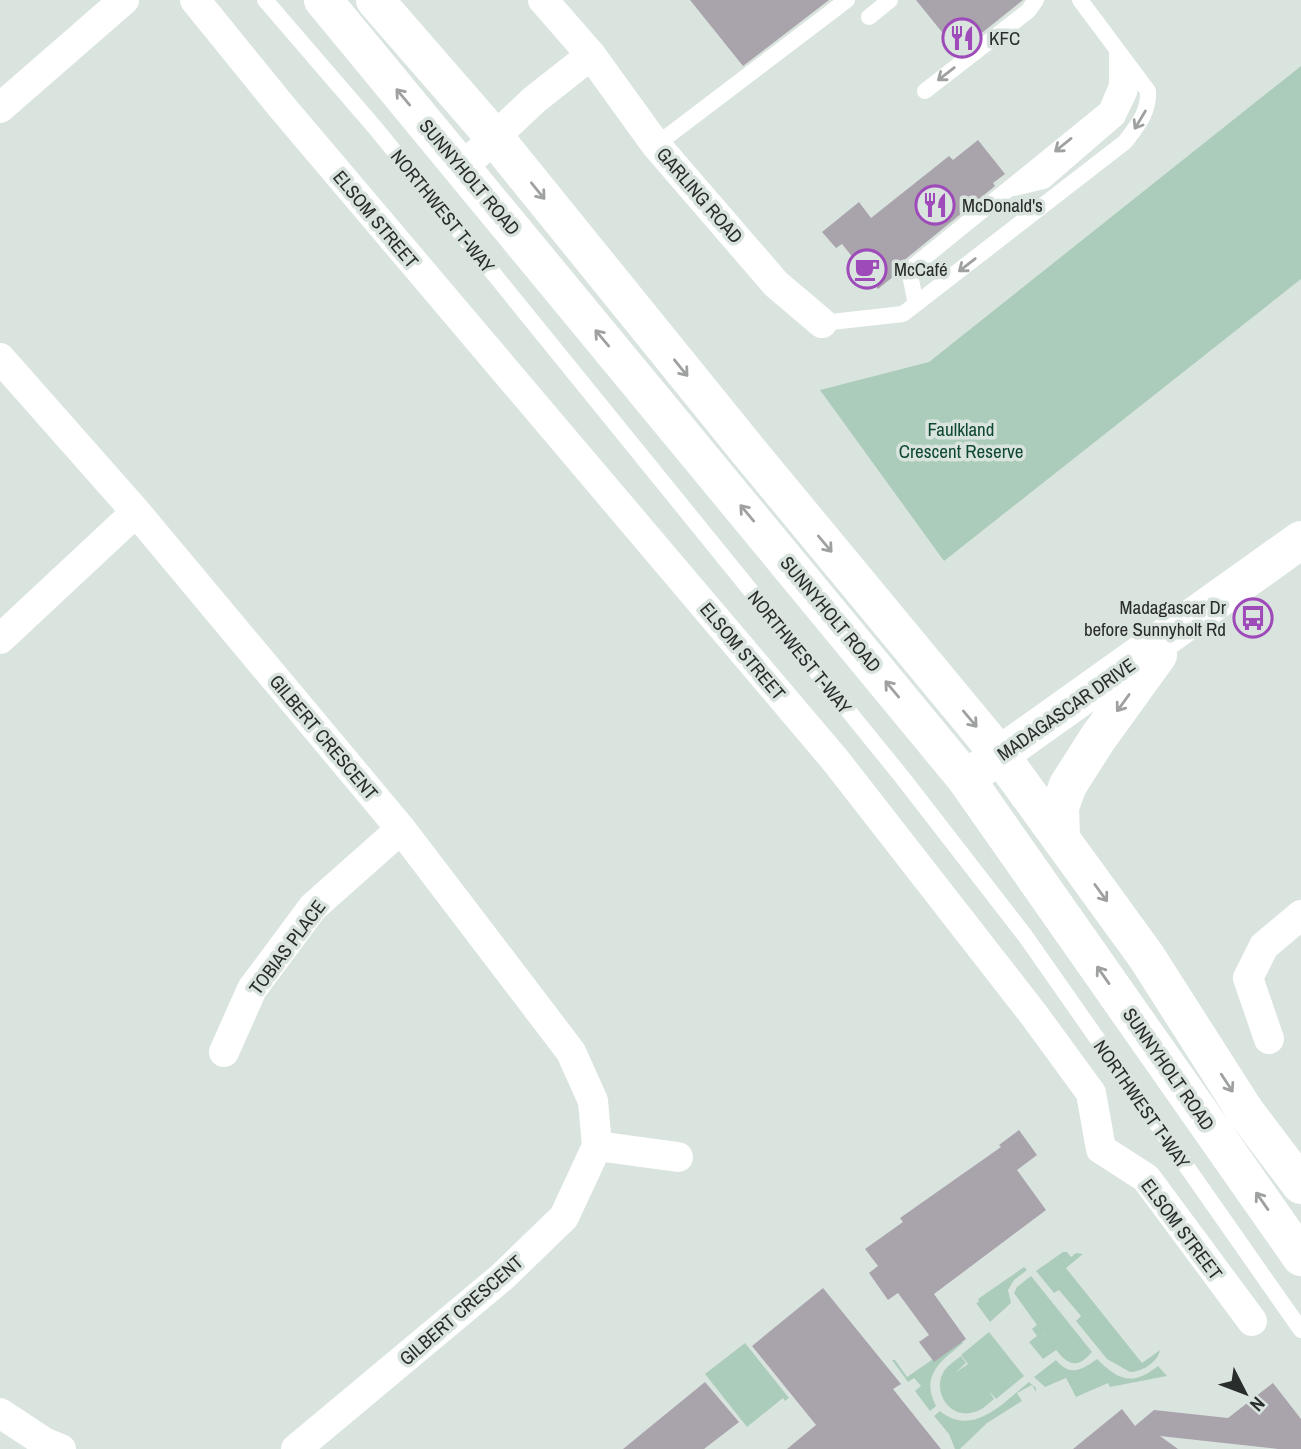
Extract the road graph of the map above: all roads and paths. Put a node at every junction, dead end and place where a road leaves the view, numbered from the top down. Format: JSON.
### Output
{"nodes":[{"id":1,"x":124,"y":0,"type":"edge"},
{"id":2,"x":195,"y":0,"type":"edge"},
{"id":3,"x":265,"y":0,"type":"edge"},
{"id":4,"x":323,"y":0,"type":"edge"},
{"id":5,"x":374,"y":0,"type":"edge"},
{"id":6,"x":543,"y":0,"type":"edge"},
{"id":7,"x":847,"y":0,"type":"edge"},
{"id":8,"x":890,"y":0,"type":"edge"},
{"id":9,"x":1036,"y":0,"type":"edge"},
{"id":10,"x":1081,"y":1,"type":"edge"},
{"id":11,"x":869,"y":17,"type":"dead end"},
{"id":12,"x":1117,"y":50,"type":"junction"},
{"id":13,"x":590,"y":55,"type":"junction"},
{"id":14,"x":1131,"y":69,"type":"junction"},
{"id":15,"x":925,"y":91,"type":"dead end"},
{"id":16,"x":0,"y":108,"type":"edge"},
{"id":17,"x":495,"y":138,"type":"junction"},
{"id":18,"x":656,"y":145,"type":"junction"},
{"id":19,"x":462,"y":168,"type":"junction"},
{"id":20,"x":1009,"y":189,"type":"junction"},
{"id":21,"x":916,"y":304,"type":"junction"},
{"id":22,"x":822,"y":323,"type":"joint"},
{"id":23,"x":0,"y":358,"type":"edge"},
{"id":24,"x":136,"y":512,"type":"junction"},
{"id":25,"x":1301,"y":540,"type":"edge"},
{"id":26,"x":1178,"y":629,"type":"junction"},
{"id":27,"x":0,"y":639,"type":"edge"},
{"id":28,"x":1000,"y":755,"type":"junction"},
{"id":29,"x":966,"y":779,"type":"junction"},
{"id":30,"x":401,"y":829,"type":"junction"},
{"id":31,"x":1060,"y":838,"type":"junction"},
{"id":32,"x":1301,"y":915,"type":"edge"},
{"id":33,"x":1269,"y":1039,"type":"dead end"},
{"id":34,"x":225,"y":1052,"type":"dead end"},
{"id":35,"x":597,"y":1146,"type":"junction"},
{"id":36,"x":678,"y":1157,"type":"dead end"},
{"id":37,"x":1301,"y":1185,"type":"edge"},
{"id":38,"x":1301,"y":1257,"type":"edge"},
{"id":39,"x":1252,"y":1321,"type":"dead end"},
{"id":40,"x":1301,"y":1329,"type":"edge"},
{"id":41,"x":0,"y":1413,"type":"edge"},
{"id":42,"x":61,"y":1449,"type":"edge"},
{"id":43,"x":296,"y":1449,"type":"edge"}],
"edges":[{"from":1,"to":16,"type":"street"},
{"from":2,"to":39,"type":"street","name":"ELSOM STREET"},
{"from":3,"to":40,"type":"lane","name":"NORTHWEST T-WAY"},
{"from":19,"to":4,"type":"main road","name":"SUNNYHOLT ROAD","one_way":true},
{"from":5,"to":17,"type":"main road","name":"SUNNYHOLT ROAD"},
{"from":6,"to":13,"type":"street","name":"GARLING ROAD"},
{"from":7,"to":18,"type":"lane"},
{"from":8,"to":11,"type":"lane"},
{"from":9,"to":15,"type":"lane","one_way":true},
{"from":10,"to":12,"type":"lane"},
{"from":12,"to":14,"type":"lane"},
{"from":12,"to":20,"type":"lane","one_way":true},
{"from":13,"to":17,"type":"street"},
{"from":13,"to":18,"type":"street","name":"GARLING ROAD"},
{"from":14,"to":20,"type":"lane"},
{"from":14,"to":21,"type":"lane","one_way":true},
{"from":17,"to":19,"type":"street"},
{"from":17,"to":28,"type":"main road","name":"SUNNYHOLT ROAD","one_way":true},
{"from":18,"to":22,"type":"street","name":"GARLING ROAD"},
{"from":29,"to":19,"type":"main road","name":"SUNNYHOLT ROAD","one_way":true},
{"from":20,"to":21,"type":"lane"},
{"from":21,"to":22,"type":"lane"},
{"from":23,"to":24,"type":"street","name":"GILBERT CRESCENT"},
{"from":24,"to":27,"type":"street"},
{"from":24,"to":30,"type":"street","name":"GILBERT CRESCENT"},
{"from":25,"to":26,"type":"main road","name":"MADAGASCAR DRIVE"},
{"from":26,"to":28,"type":"main road","name":"MADAGASCAR DRIVE"},
{"from":26,"to":31,"type":"main road","one_way":true},
{"from":28,"to":29,"type":"main road","name":"MADAGASCAR DRIVE"},
{"from":28,"to":31,"type":"main road","name":"SUNNYHOLT ROAD"},
{"from":38,"to":29,"type":"main road","name":"SUNNYHOLT ROAD","one_way":true},
{"from":30,"to":34,"type":"street","name":"TOBIAS PLACE"},
{"from":30,"to":35,"type":"street","name":"GILBERT CRESCENT"},
{"from":31,"to":37,"type":"main road","name":"SUNNYHOLT ROAD","one_way":true},
{"from":32,"to":33,"type":"street"},
{"from":35,"to":36,"type":"street"},
{"from":35,"to":43,"type":"street","name":"GILBERT CRESCENT"},
{"from":41,"to":42,"type":"street"}]}
